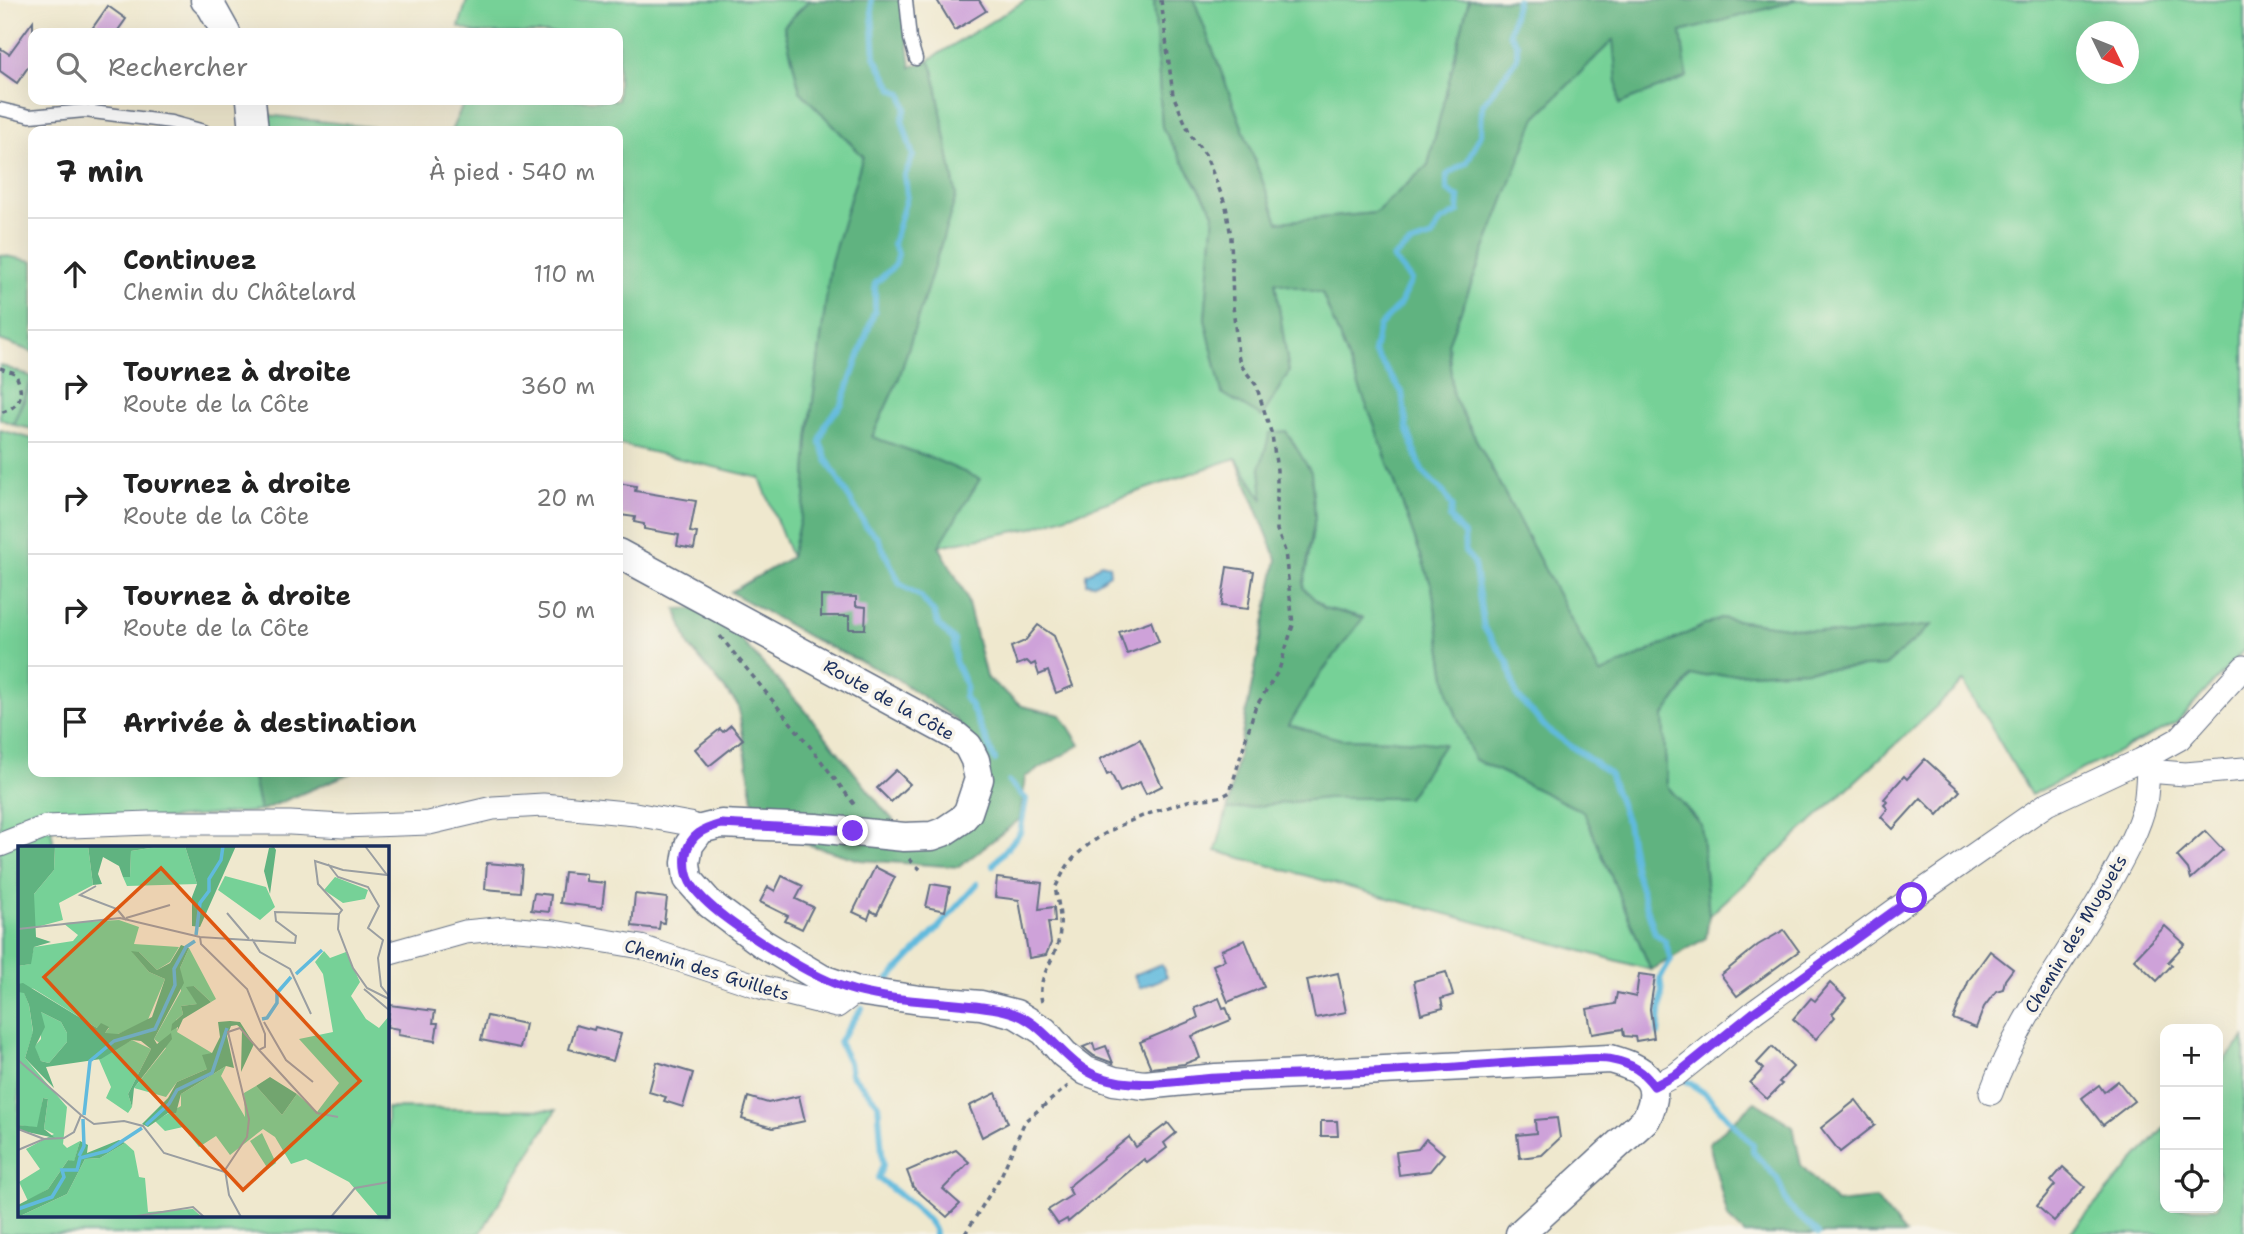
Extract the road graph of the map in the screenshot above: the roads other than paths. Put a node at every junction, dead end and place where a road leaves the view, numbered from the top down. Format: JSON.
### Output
{"nodes":[{"id":1,"x":205,"y":0,"type":"edge"},
{"id":2,"x":906,"y":0,"type":"edge"},
{"id":3,"x":223,"y":28,"type":"edge"},
{"id":4,"x":916,"y":59,"type":"dead end"},
{"id":5,"x":251,"y":105,"type":"edge"},
{"id":6,"x":0,"y":109,"type":"edge"},
{"id":7,"x":186,"y":126,"type":"edge"},
{"id":8,"x":254,"y":126,"type":"edge"},
{"id":9,"x":623,"y":556,"type":"edge"},
{"id":10,"x":2244,"y":667,"type":"edge"},
{"id":11,"x":2145,"y":766,"type":"junction"},
{"id":12,"x":2244,"y":769,"type":"edge"},
{"id":13,"x":701,"y":829,"type":"junction"},
{"id":14,"x":0,"y":845,"type":"edge"},
{"id":15,"x":388,"y":954,"type":"edge"},
{"id":16,"x":857,"y":991,"type":"junction"},
{"id":17,"x":1654,"y":1086,"type":"junction"},
{"id":18,"x":1990,"y":1093,"type":"dead end"},
{"id":19,"x":1520,"y":1234,"type":"edge"}],
"edges":[{"from":1,"to":3,"type":"street"},
{"from":2,"to":4,"type":"lane"},
{"from":5,"to":8,"type":"street"},
{"from":6,"to":7,"type":"lane"},
{"from":9,"to":13,"type":"street","name":"Route de la Côte"},
{"from":10,"to":11,"type":"street"},
{"from":11,"to":12,"type":"street"},
{"from":11,"to":17,"type":"street"},
{"from":11,"to":18,"type":"street","name":"Chemin des Muguets"},
{"from":13,"to":14,"type":"street"},
{"from":13,"to":16,"type":"street"},
{"from":15,"to":16,"type":"street","name":"Chemin des Guillets"},
{"from":16,"to":17,"type":"street"},
{"from":17,"to":19,"type":"street"}]}
